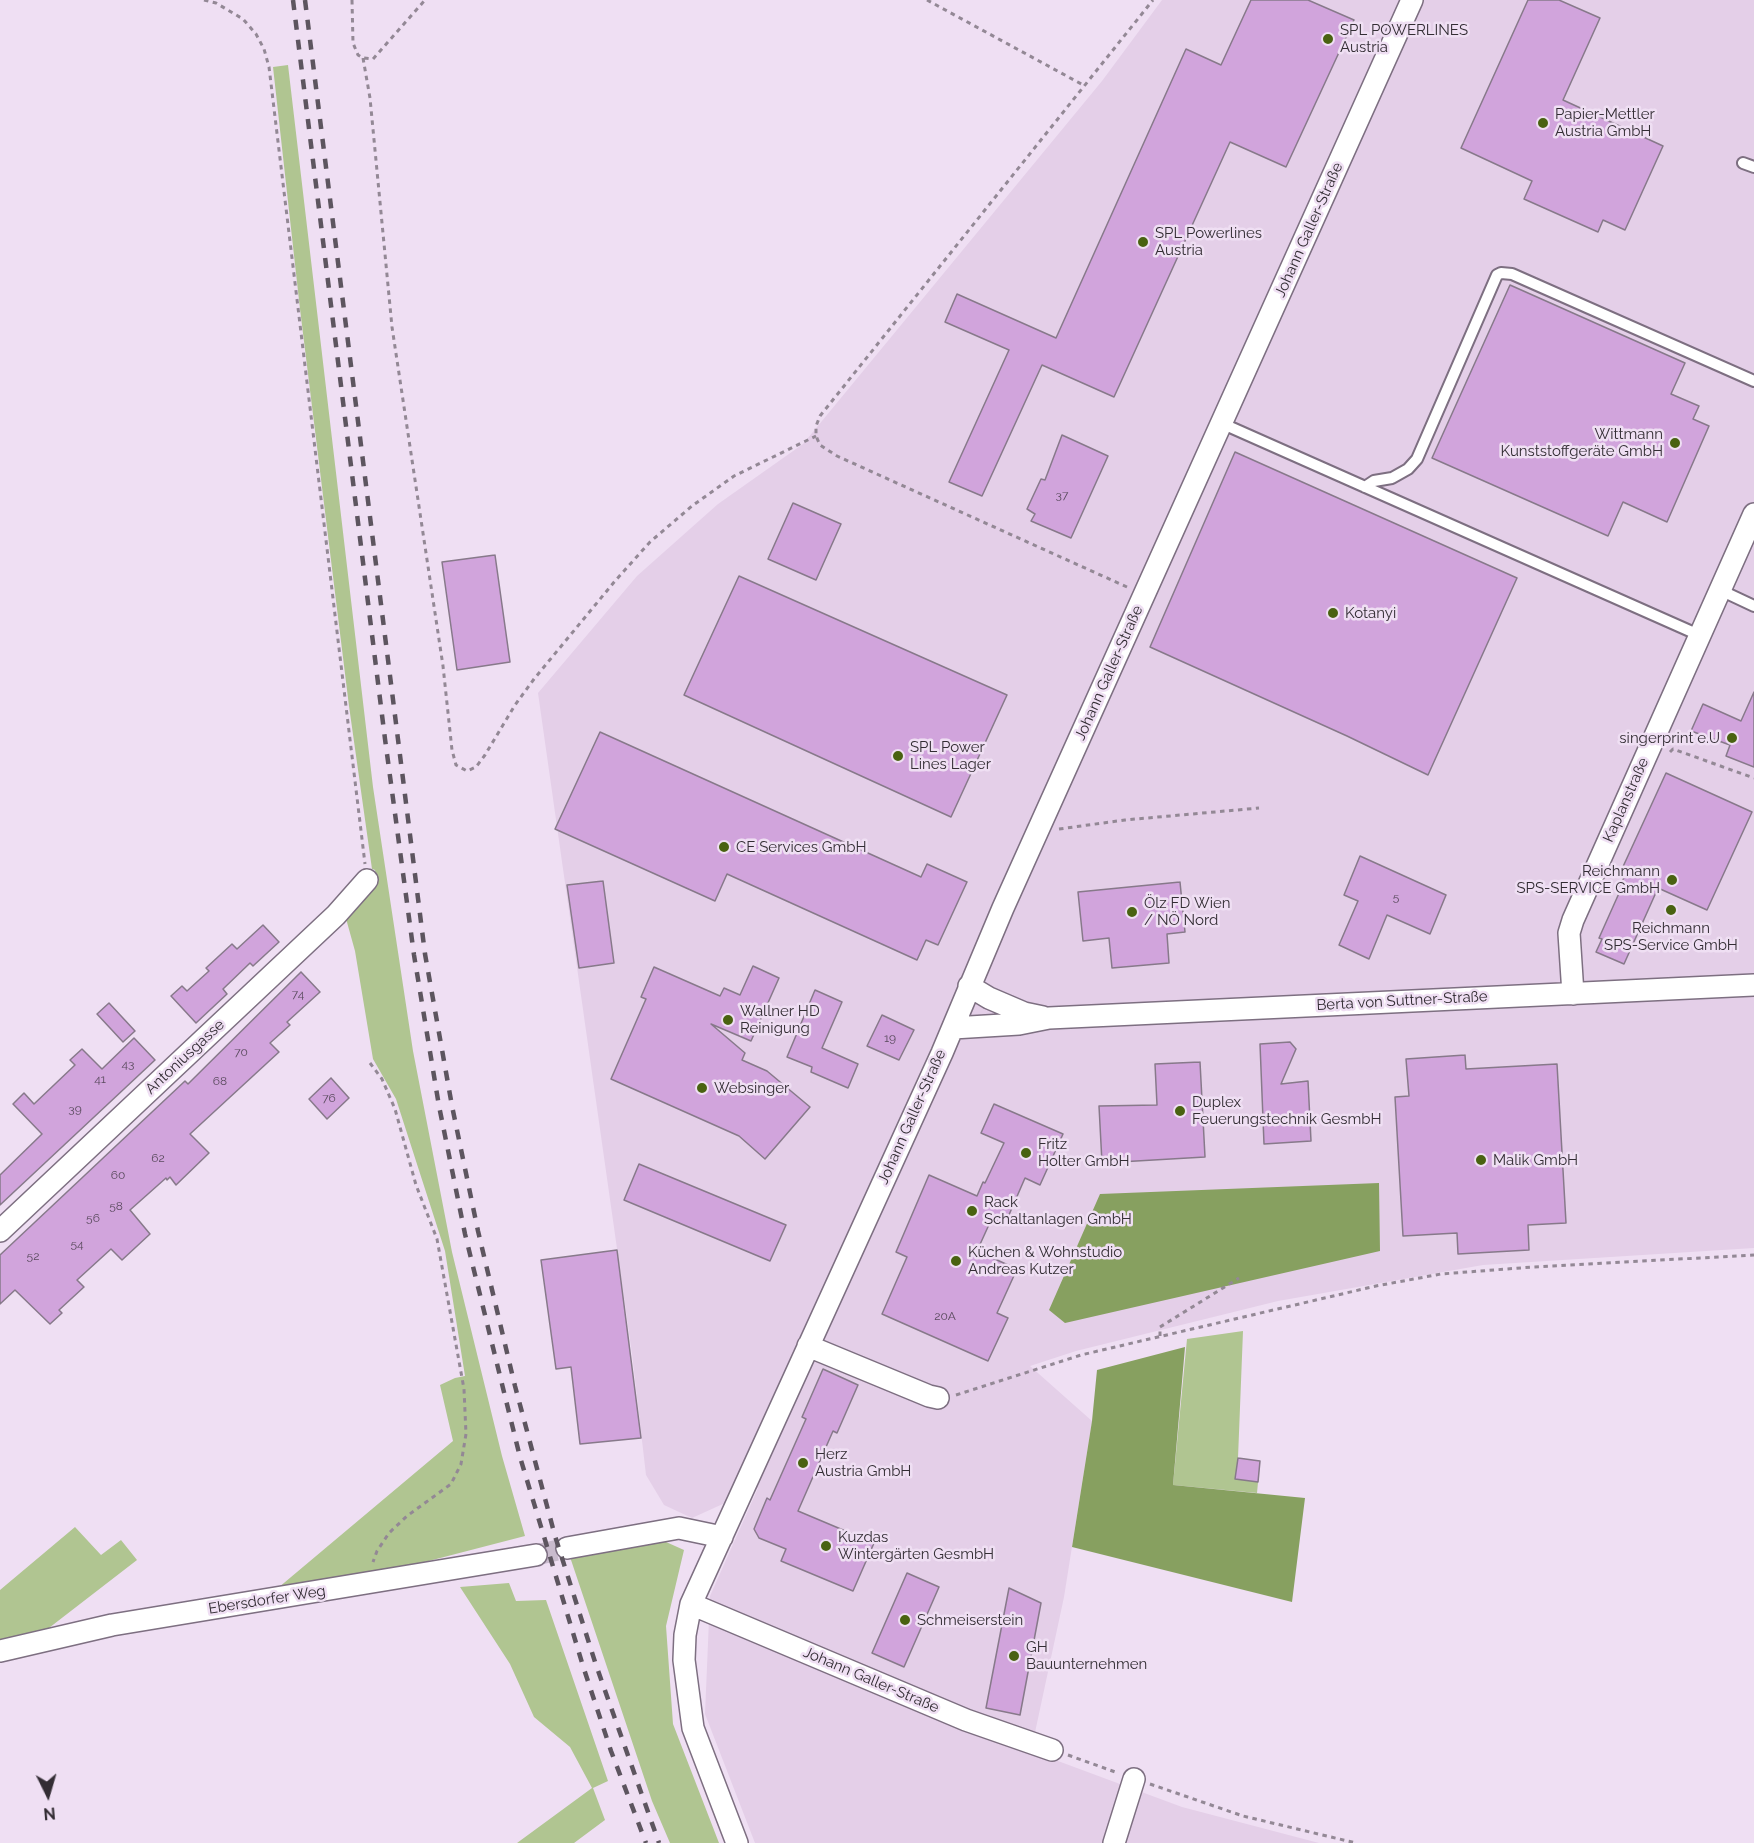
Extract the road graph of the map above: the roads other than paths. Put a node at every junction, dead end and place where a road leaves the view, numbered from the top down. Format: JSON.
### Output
{"nodes":[{"id":1,"x":1412,"y":0,"type":"edge"},
{"id":2,"x":1754,"y":381,"type":"edge"},
{"id":3,"x":1221,"y":423,"type":"junction"},
{"id":4,"x":1365,"y":487,"type":"junction"},
{"id":5,"x":1754,"y":514,"type":"edge"},
{"id":6,"x":1720,"y":590,"type":"junction"},
{"id":7,"x":1754,"y":606,"type":"edge"},
{"id":8,"x":1700,"y":635,"type":"junction"},
{"id":9,"x":367,"y":880,"type":"road end"},
{"id":10,"x":1754,"y":985,"type":"edge"},
{"id":11,"x":969,"y":986,"type":"junction"},
{"id":12,"x":1573,"y":994,"type":"junction"},
{"id":13,"x":1049,"y":1018,"type":"junction"},
{"id":14,"x":952,"y":1028,"type":"junction"},
{"id":15,"x":0,"y":1231,"type":"edge"},
{"id":16,"x":808,"y":1346,"type":"junction"},
{"id":17,"x":938,"y":1398,"type":"road end"},
{"id":18,"x":722,"y":1537,"type":"junction"},
{"id":19,"x":567,"y":1548,"type":"tunnel mouth"},
{"id":20,"x":536,"y":1555,"type":"tunnel mouth"},
{"id":21,"x":691,"y":1605,"type":"junction"},
{"id":22,"x":0,"y":1652,"type":"edge"},
{"id":23,"x":1052,"y":1750,"type":"road end"},
{"id":24,"x":1134,"y":1779,"type":"road end"},
{"id":25,"x":738,"y":1843,"type":"edge"},
{"id":26,"x":1114,"y":1843,"type":"edge"}],
"edges":[{"from":1,"to":3,"type":"street","name":"Johann Galler-Straße"},
{"from":2,"to":4,"type":"lane"},
{"from":3,"to":4,"type":"lane"},
{"from":3,"to":11,"type":"street","name":"Johann Galler-Straße"},
{"from":4,"to":8,"type":"lane"},
{"from":5,"to":6,"type":"street","name":"Kaplanstraße"},
{"from":6,"to":7,"type":"lane"},
{"from":6,"to":8,"type":"street","name":"Kaplanstraße"},
{"from":8,"to":12,"type":"street","name":"Kaplanstraße"},
{"from":9,"to":15,"type":"street","name":"Antoniusgasse"},
{"from":10,"to":12,"type":"street","name":"Berta von Suttner-Straße"},
{"from":11,"to":13,"type":"street","name":"Berta von Suttner-Straße"},
{"from":11,"to":14,"type":"street","name":"Johann Galler-Straße"},
{"from":12,"to":13,"type":"street","name":"Berta von Suttner-Straße"},
{"from":13,"to":14,"type":"street","name":"Berta von Suttner-Straße"},
{"from":14,"to":16,"type":"street","name":"Johann Galler-Straße"},
{"from":16,"to":17,"type":"street"},
{"from":16,"to":18,"type":"street","name":"Johann Galler-Straße"},
{"from":18,"to":19,"type":"street"},
{"from":18,"to":21,"type":"street","name":"Johann Galler-Straße"},
{"from":20,"to":22,"type":"street","name":"Ebersdorfer Weg"},
{"from":21,"to":23,"type":"street","name":"Johann Galler-Straße"},
{"from":21,"to":25,"type":"street","name":"Johann Galler-Straße"},
{"from":24,"to":26,"type":"street"}]}
